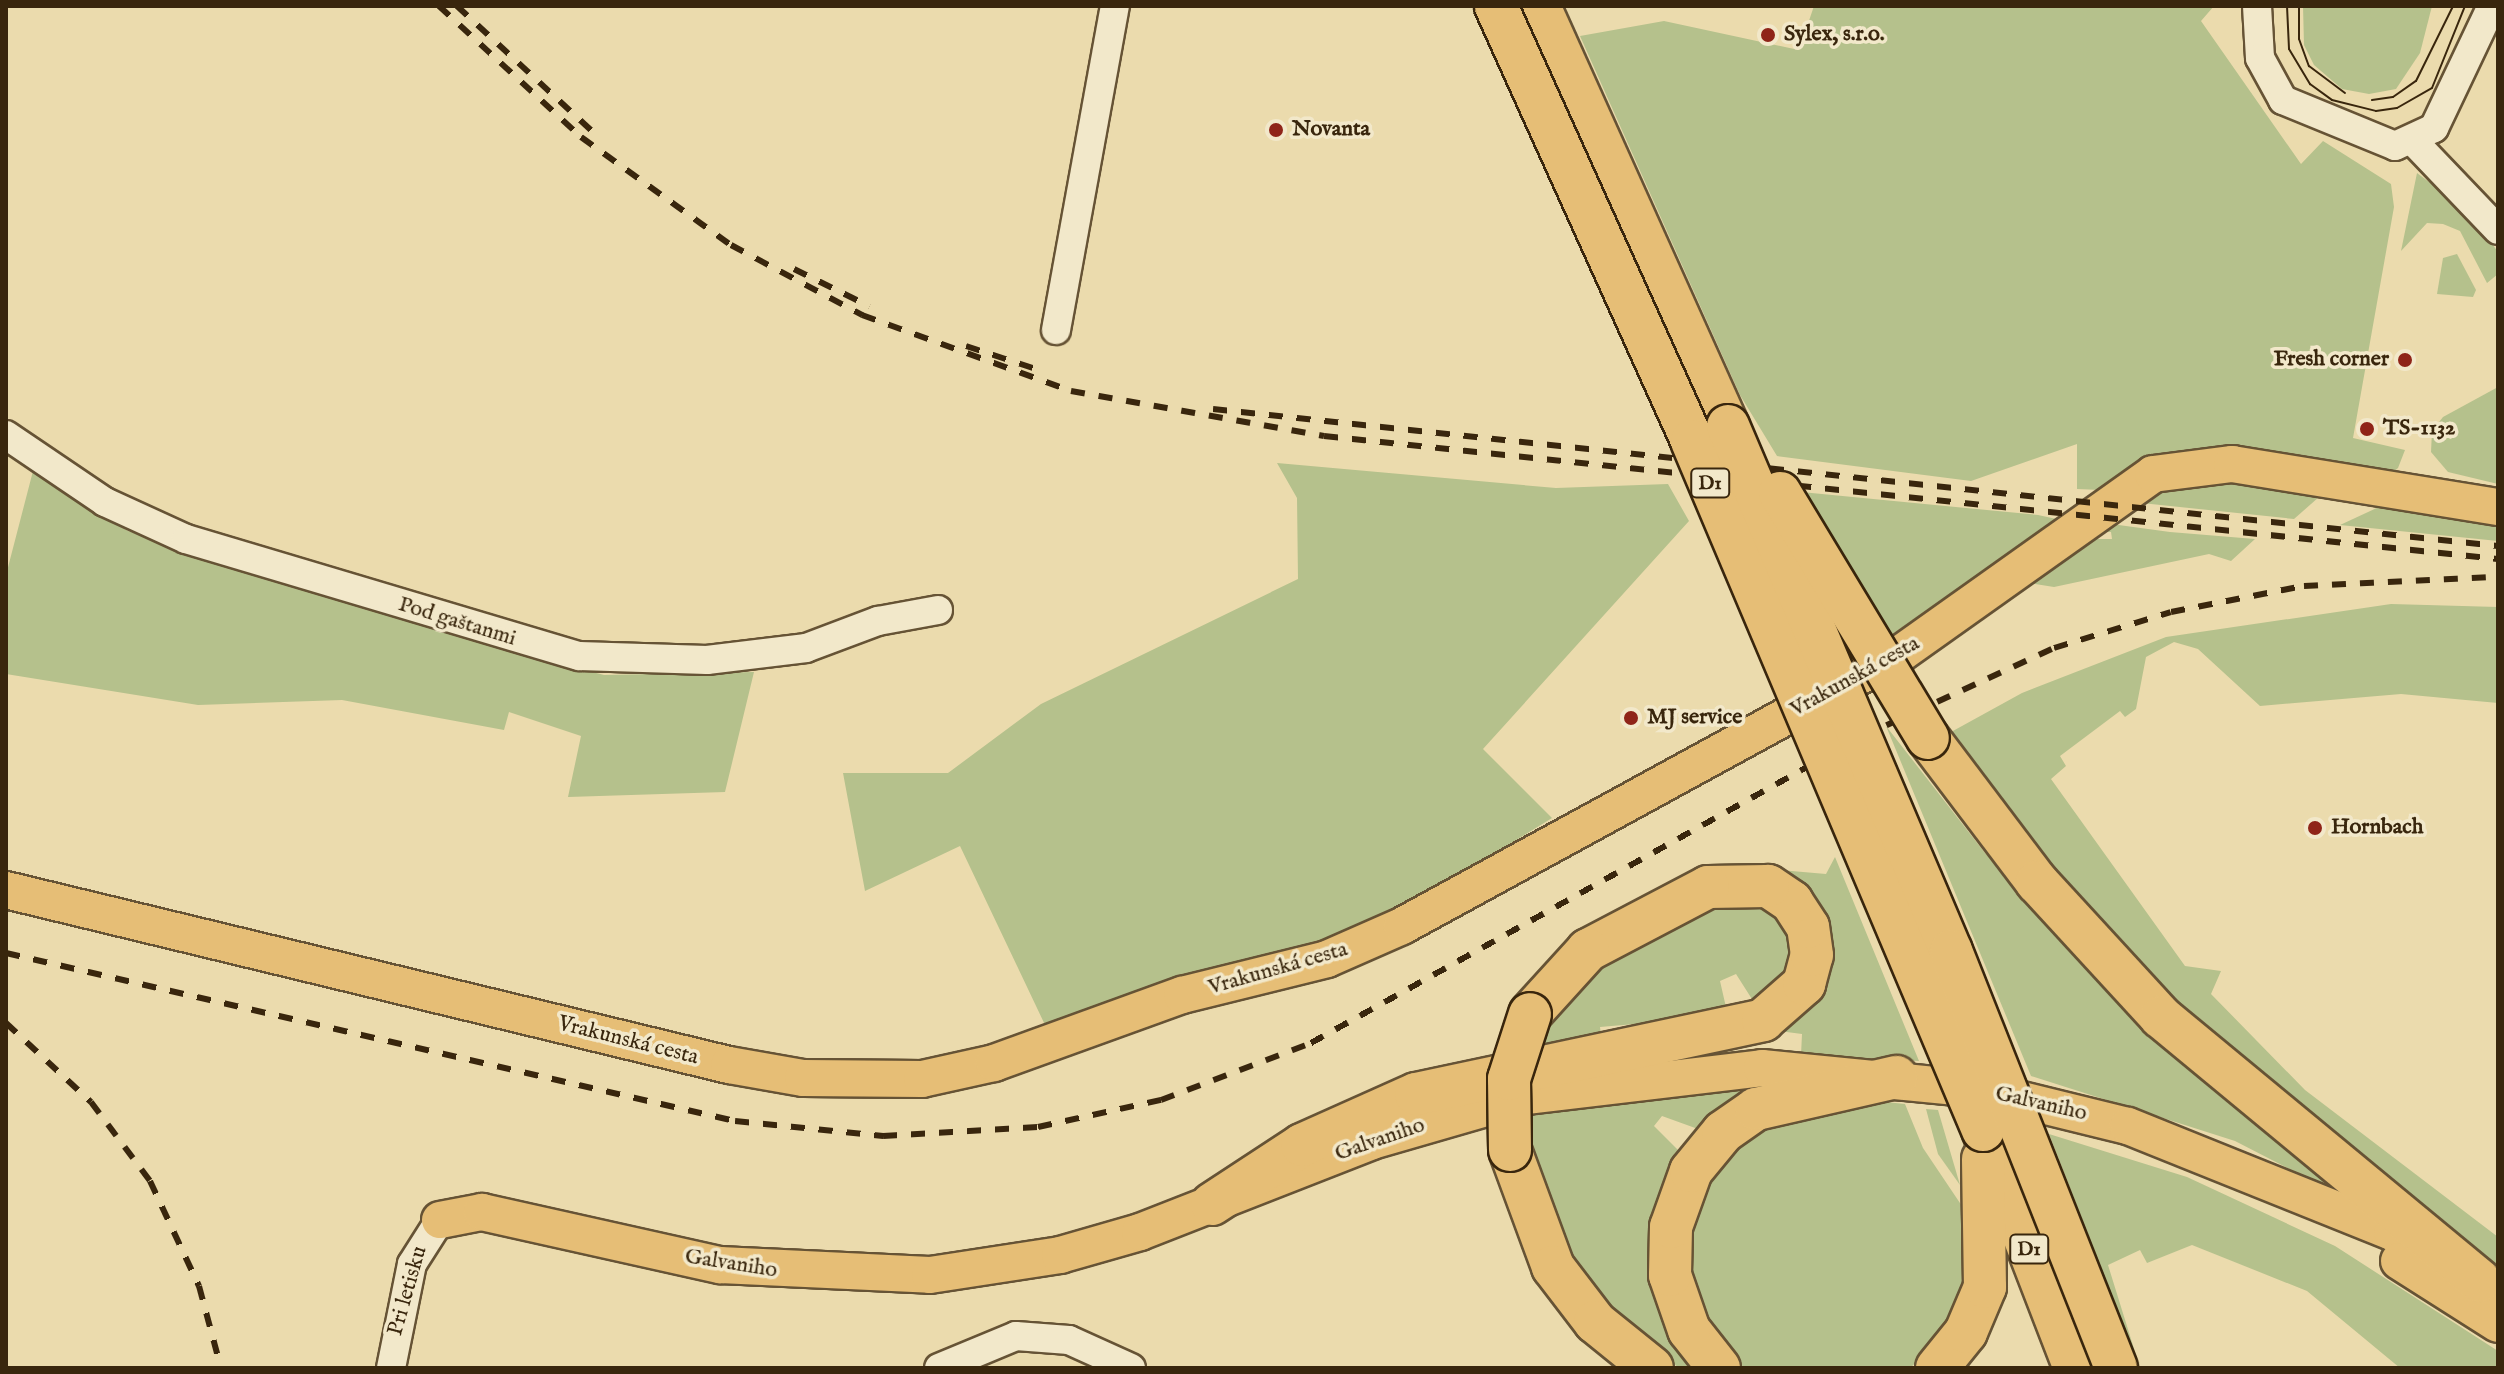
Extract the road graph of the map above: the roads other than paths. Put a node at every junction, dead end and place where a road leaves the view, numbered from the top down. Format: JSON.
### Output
{"nodes":[{"id":1,"x":1115,"y":6,"type":"edge"},
{"id":2,"x":1496,"y":6,"type":"edge"},
{"id":3,"x":1539,"y":6,"type":"edge"},
{"id":4,"x":2257,"y":6,"type":"edge"},
{"id":5,"x":2492,"y":6,"type":"edge"},
{"id":6,"x":2415,"y":143,"type":"junction"},
{"id":7,"x":2498,"y":230,"type":"edge"},
{"id":8,"x":1056,"y":330,"type":"dead end"},
{"id":9,"x":1728,"y":426,"type":"junction"},
{"id":10,"x":6,"y":435,"type":"edge"},
{"id":11,"x":2498,"y":507,"type":"edge"},
{"id":12,"x":938,"y":610,"type":"dead end"},
{"id":13,"x":6,"y":890,"type":"edge"},
{"id":14,"x":1896,"y":1077,"type":"junction"},
{"id":15,"x":1983,"y":1130,"type":"junction"},
{"id":16,"x":2321,"y":1203,"type":"junction"},
{"id":17,"x":1212,"y":1204,"type":"junction"},
{"id":18,"x":440,"y":1220,"type":"joint"},
{"id":19,"x":2489,"y":1288,"type":"edge"},
{"id":20,"x":2498,"y":1324,"type":"edge"},
{"id":21,"x":391,"y":1368,"type":"edge"},
{"id":22,"x":939,"y":1368,"type":"edge"},
{"id":23,"x":1131,"y":1368,"type":"edge"},
{"id":24,"x":1652,"y":1368,"type":"edge"},
{"id":25,"x":1719,"y":1368,"type":"edge"},
{"id":26,"x":1937,"y":1368,"type":"edge"},
{"id":27,"x":2075,"y":1368,"type":"edge"},
{"id":28,"x":2116,"y":1368,"type":"edge"}],
"edges":[{"from":1,"to":8,"type":"street"},
{"from":2,"to":15,"type":"highway","number":"D1","bridge":true},
{"from":3,"to":9,"type":"highway","number":"D1"},
{"from":4,"to":6,"type":"street"},
{"from":5,"to":6,"type":"street"},
{"from":6,"to":7,"type":"street"},
{"from":9,"to":19,"type":"highway","bridge":true},
{"from":9,"to":28,"type":"highway","number":"D1","bridge":true},
{"from":10,"to":12,"type":"street","name":"Pod gaštanmi"},
{"from":11,"to":13,"type":"main road","name":"Vrakunská cesta"},
{"from":14,"to":16,"type":"main road","name":"Galvaniho"},
{"from":14,"to":17,"type":"main road","name":"Galvaniho"},
{"from":14,"to":25,"type":"highway"},
{"from":15,"to":26,"type":"highway"},
{"from":15,"to":27,"type":"highway","number":"D1"},
{"from":16,"to":19,"type":"main road","name":"Galvaniho"},
{"from":16,"to":20,"type":"main road","name":"Galvaniho"},
{"from":17,"to":18,"type":"main road","name":"Galvaniho"},
{"from":17,"to":24,"type":"highway","bridge":true},
{"from":18,"to":21,"type":"street","name":"Pri letisku"},
{"from":22,"to":23,"type":"street"}]}
